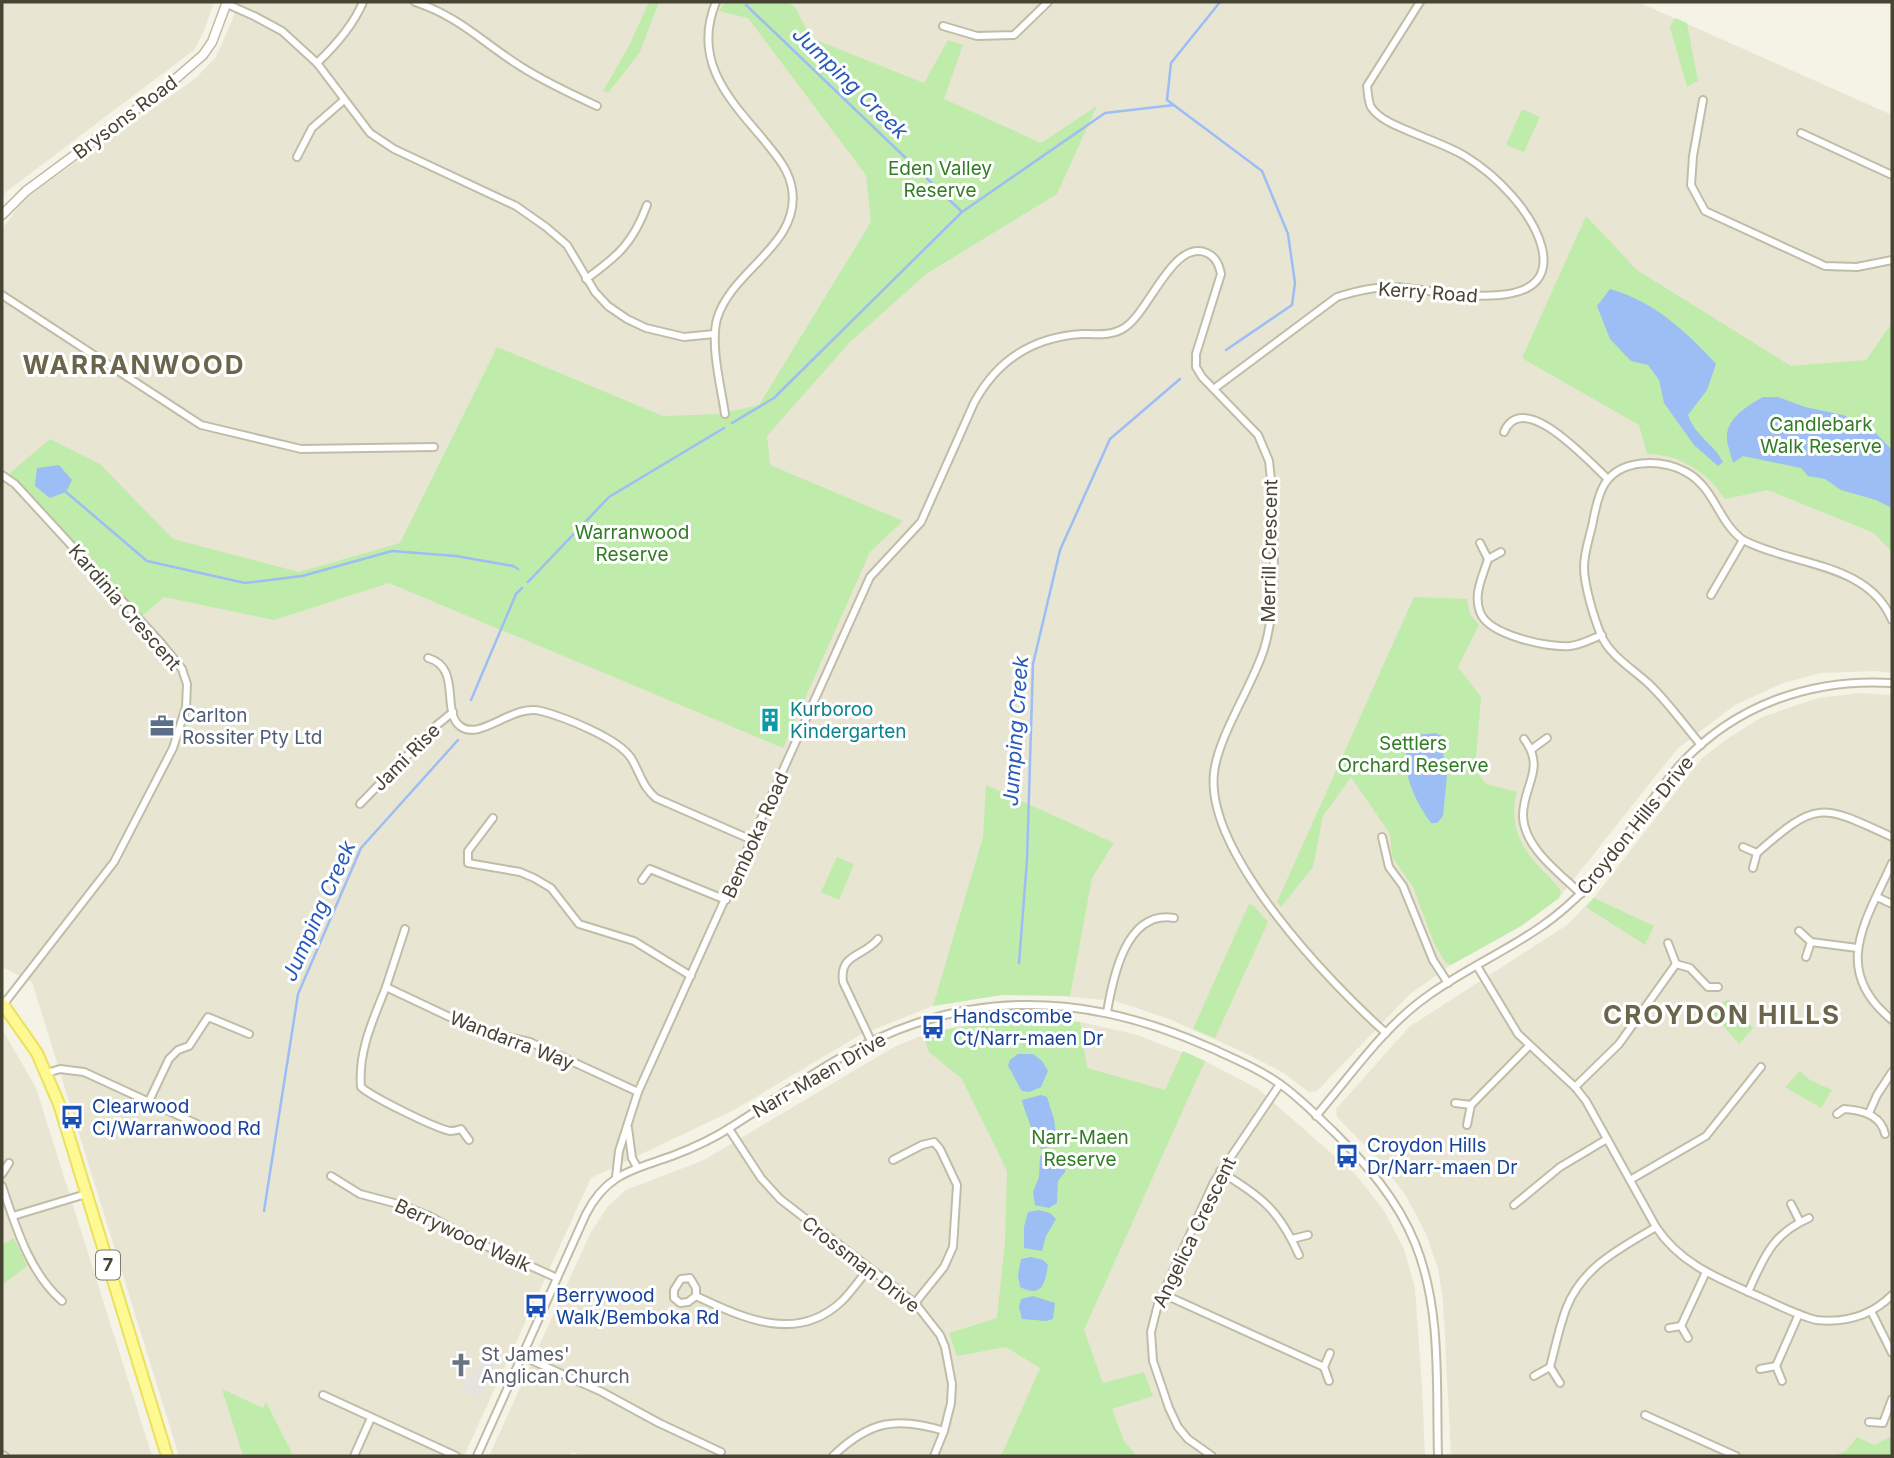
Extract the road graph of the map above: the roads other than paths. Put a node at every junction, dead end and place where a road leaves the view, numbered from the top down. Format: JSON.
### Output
{"nodes":[{"id":1,"x":363,"y":2,"type":"edge"},
{"id":2,"x":415,"y":2,"type":"edge"},
{"id":3,"x":716,"y":2,"type":"edge"},
{"id":4,"x":1048,"y":2,"type":"edge"},
{"id":5,"x":1420,"y":2,"type":"edge"},
{"id":6,"x":227,"y":3,"type":"edge"},
{"id":7,"x":943,"y":26,"type":"dead end"},
{"id":8,"x":317,"y":62,"type":"junction"},
{"id":9,"x":344,"y":100,"type":"junction"},
{"id":10,"x":1703,"y":100,"type":"dead end"},
{"id":11,"x":597,"y":106,"type":"dead end"},
{"id":12,"x":1801,"y":133,"type":"dead end"},
{"id":13,"x":297,"y":156,"type":"dead end"},
{"id":14,"x":1892,"y":175,"type":"edge"},
{"id":15,"x":647,"y":205,"type":"dead end"},
{"id":16,"x":2,"y":215,"type":"edge"},
{"id":17,"x":1892,"y":260,"type":"edge"},
{"id":18,"x":586,"y":279,"type":"junction"},
{"id":19,"x":2,"y":295,"type":"edge"},
{"id":20,"x":714,"y":334,"type":"junction"},
{"id":21,"x":1215,"y":388,"type":"junction"},
{"id":22,"x":725,"y":414,"type":"dead end"},
{"id":23,"x":1504,"y":432,"type":"dead end"},
{"id":24,"x":434,"y":447,"type":"dead end"},
{"id":25,"x":2,"y":475,"type":"edge"},
{"id":26,"x":1608,"y":480,"type":"junction"},
{"id":27,"x":921,"y":522,"type":"joint"},
{"id":28,"x":1744,"y":540,"type":"junction"},
{"id":29,"x":1480,"y":543,"type":"dead end"},
{"id":30,"x":1501,"y":552,"type":"dead end"},
{"id":31,"x":1488,"y":559,"type":"junction"},
{"id":32,"x":1711,"y":595,"type":"dead end"},
{"id":33,"x":1892,"y":620,"type":"edge"},
{"id":34,"x":1601,"y":635,"type":"junction"},
{"id":35,"x":428,"y":659,"type":"dead end"},
{"id":36,"x":1892,"y":683,"type":"edge"},
{"id":37,"x":453,"y":712,"type":"junction"},
{"id":38,"x":1547,"y":738,"type":"dead end"},
{"id":39,"x":1524,"y":739,"type":"dead end"},
{"id":40,"x":1701,"y":745,"type":"junction"},
{"id":41,"x":1532,"y":749,"type":"junction"},
{"id":42,"x":360,"y":804,"type":"dead end"},
{"id":43,"x":494,"y":818,"type":"dead end"},
{"id":44,"x":1382,"y":837,"type":"dead end"},
{"id":45,"x":1892,"y":837,"type":"edge"},
{"id":46,"x":751,"y":840,"type":"junction"},
{"id":47,"x":1743,"y":847,"type":"dead end"},
{"id":48,"x":1757,"y":853,"type":"junction"},
{"id":49,"x":1892,"y":863,"type":"edge"},
{"id":50,"x":1753,"y":868,"type":"dead end"},
{"id":51,"x":642,"y":880,"type":"dead end"},
{"id":52,"x":1581,"y":894,"type":"junction"},
{"id":53,"x":1877,"y":897,"type":"junction"},
{"id":54,"x":726,"y":900,"type":"junction"},
{"id":55,"x":1892,"y":904,"type":"edge"},
{"id":56,"x":1174,"y":918,"type":"dead end"},
{"id":57,"x":405,"y":929,"type":"dead end"},
{"id":58,"x":1799,"y":931,"type":"dead end"},
{"id":59,"x":878,"y":939,"type":"dead end"},
{"id":60,"x":1811,"y":942,"type":"junction"},
{"id":61,"x":1668,"y":943,"type":"dead end"},
{"id":62,"x":1857,"y":948,"type":"junction"},
{"id":63,"x":1806,"y":957,"type":"dead end"},
{"id":64,"x":1676,"y":964,"type":"junction"},
{"id":65,"x":1477,"y":966,"type":"junction"},
{"id":66,"x":691,"y":976,"type":"junction"},
{"id":67,"x":1448,"y":983,"type":"junction"},
{"id":68,"x":1718,"y":986,"type":"dead end"},
{"id":69,"x":386,"y":987,"type":"junction"},
{"id":70,"x":2,"y":1004,"type":"edge"},
{"id":71,"x":1107,"y":1012,"type":"junction"},
{"id":72,"x":1892,"y":1020,"type":"edge"},
{"id":73,"x":249,"y":1034,"type":"dead end"},
{"id":74,"x":1386,"y":1034,"type":"junction"},
{"id":75,"x":871,"y":1041,"type":"junction"},
{"id":76,"x":1529,"y":1046,"type":"junction"},
{"id":77,"x":1761,"y":1067,"type":"dead end"},
{"id":78,"x":1892,"y":1072,"type":"edge"},
{"id":79,"x":47,"y":1073,"type":"junction"},
{"id":80,"x":1280,"y":1084,"type":"junction"},
{"id":81,"x":1575,"y":1087,"type":"junction"},
{"id":82,"x":638,"y":1092,"type":"junction"},
{"id":83,"x":149,"y":1101,"type":"junction"},
{"id":84,"x":1455,"y":1103,"type":"dead end"},
{"id":85,"x":1471,"y":1105,"type":"junction"},
{"id":86,"x":1837,"y":1114,"type":"dead end"},
{"id":87,"x":1869,"y":1114,"type":"junction"},
{"id":88,"x":1316,"y":1116,"type":"junction"},
{"id":89,"x":627,"y":1123,"type":"junction"},
{"id":90,"x":197,"y":1124,"type":"dead end"},
{"id":91,"x":1467,"y":1125,"type":"dead end"},
{"id":92,"x":729,"y":1129,"type":"junction"},
{"id":93,"x":1885,"y":1134,"type":"dead end"},
{"id":94,"x":1607,"y":1139,"type":"junction"},
{"id":95,"x":469,"y":1140,"type":"dead end"},
{"id":96,"x":893,"y":1160,"type":"dead end"},
{"id":97,"x":9,"y":1163,"type":"dead end"},
{"id":98,"x":637,"y":1167,"type":"junction"},
{"id":99,"x":1220,"y":1171,"type":"junction"},
{"id":100,"x":2,"y":1174,"type":"edge"},
{"id":101,"x":331,"y":1176,"type":"dead end"},
{"id":102,"x":616,"y":1177,"type":"junction"},
{"id":103,"x":1630,"y":1180,"type":"junction"},
{"id":104,"x":2,"y":1186,"type":"edge"},
{"id":105,"x":86,"y":1194,"type":"junction"},
{"id":106,"x":1791,"y":1204,"type":"dead end"},
{"id":107,"x":1514,"y":1205,"type":"dead end"},
{"id":108,"x":13,"y":1216,"type":"junction"},
{"id":109,"x":1809,"y":1218,"type":"dead end"},
{"id":110,"x":1800,"y":1222,"type":"junction"},
{"id":111,"x":1656,"y":1227,"type":"junction"},
{"id":112,"x":1308,"y":1235,"type":"dead end"},
{"id":113,"x":1292,"y":1239,"type":"junction"},
{"id":114,"x":1299,"y":1255,"type":"dead end"},
{"id":115,"x":869,"y":1268,"type":"junction"},
{"id":116,"x":1706,"y":1272,"type":"junction"},
{"id":117,"x":557,"y":1278,"type":"junction"},
{"id":118,"x":1748,"y":1292,"type":"junction"},
{"id":119,"x":1163,"y":1294,"type":"junction"},
{"id":120,"x":1892,"y":1295,"type":"edge"},
{"id":121,"x":696,"y":1296,"type":"junction"},
{"id":122,"x":62,"y":1301,"type":"dead end"},
{"id":123,"x":915,"y":1303,"type":"junction"},
{"id":124,"x":1871,"y":1311,"type":"junction"},
{"id":125,"x":1799,"y":1314,"type":"junction"},
{"id":126,"x":1681,"y":1326,"type":"junction"},
{"id":127,"x":1669,"y":1328,"type":"dead end"},
{"id":128,"x":1688,"y":1338,"type":"dead end"},
{"id":129,"x":1330,"y":1353,"type":"dead end"},
{"id":130,"x":1892,"y":1353,"type":"edge"},
{"id":131,"x":522,"y":1356,"type":"junction"},
{"id":132,"x":1776,"y":1366,"type":"junction"},
{"id":133,"x":1324,"y":1367,"type":"junction"},
{"id":134,"x":1550,"y":1367,"type":"junction"},
{"id":135,"x":1760,"y":1369,"type":"dead end"},
{"id":136,"x":1535,"y":1376,"type":"dead end"},
{"id":137,"x":1329,"y":1381,"type":"dead end"},
{"id":138,"x":1782,"y":1381,"type":"dead end"},
{"id":139,"x":1560,"y":1382,"type":"dead end"},
{"id":140,"x":323,"y":1395,"type":"dead end"},
{"id":141,"x":1892,"y":1399,"type":"edge"},
{"id":142,"x":1645,"y":1415,"type":"dead end"},
{"id":143,"x":371,"y":1418,"type":"junction"},
{"id":144,"x":1869,"y":1422,"type":"dead end"},
{"id":145,"x":944,"y":1431,"type":"junction"},
{"id":146,"x":721,"y":1452,"type":"dead end"},
{"id":147,"x":1719,"y":1453,"type":"edge"},
{"id":148,"x":167,"y":1456,"type":"edge"},
{"id":149,"x":354,"y":1456,"type":"edge"},
{"id":150,"x":456,"y":1456,"type":"edge"},
{"id":151,"x":477,"y":1456,"type":"edge"},
{"id":152,"x":833,"y":1456,"type":"edge"},
{"id":153,"x":934,"y":1456,"type":"edge"},
{"id":154,"x":1212,"y":1456,"type":"edge"},
{"id":155,"x":1438,"y":1456,"type":"edge"},
{"id":156,"x":1736,"y":1456,"type":"edge"}],
"edges":[{"from":1,"to":8,"type":"street"},
{"from":2,"to":11,"type":"street"},
{"from":3,"to":20,"type":"street"},
{"from":4,"to":7,"type":"street"},
{"from":5,"to":21,"type":"street","name":"Kerry Road"},
{"from":6,"to":8,"type":"street"},
{"from":6,"to":16,"type":"street","name":"Brysons Road"},
{"from":8,"to":9,"type":"street"},
{"from":9,"to":13,"type":"street"},
{"from":9,"to":18,"type":"street"},
{"from":10,"to":17,"type":"street"},
{"from":12,"to":14,"type":"street"},
{"from":15,"to":18,"type":"street"},
{"from":18,"to":20,"type":"street"},
{"from":19,"to":24,"type":"street"},
{"from":20,"to":22,"type":"street"},
{"from":21,"to":27,"type":"street","name":"Merrill Crescent"},
{"from":21,"to":74,"type":"street","name":"Merrill Crescent"},
{"from":23,"to":26,"type":"street"},
{"from":25,"to":70,"type":"street","name":"Kardinia Crescent"},
{"from":26,"to":28,"type":"street"},
{"from":26,"to":34,"type":"street"},
{"from":27,"to":46,"type":"street","name":"Bemboka Road"},
{"from":28,"to":32,"type":"street"},
{"from":28,"to":33,"type":"street"},
{"from":29,"to":31,"type":"street"},
{"from":30,"to":31,"type":"street"},
{"from":31,"to":34,"type":"street"},
{"from":34,"to":40,"type":"street"},
{"from":35,"to":37,"type":"street"},
{"from":36,"to":40,"type":"street","name":"Croydon Hills Drive"},
{"from":37,"to":42,"type":"street","name":"Jami Rise"},
{"from":37,"to":46,"type":"street"},
{"from":38,"to":41,"type":"street"},
{"from":39,"to":41,"type":"street"},
{"from":40,"to":52,"type":"street","name":"Croydon Hills Drive"},
{"from":41,"to":52,"type":"street"},
{"from":43,"to":66,"type":"street"},
{"from":44,"to":67,"type":"street"},
{"from":45,"to":48,"type":"street"},
{"from":46,"to":54,"type":"street","name":"Bemboka Road"},
{"from":47,"to":48,"type":"street"},
{"from":48,"to":50,"type":"street"},
{"from":49,"to":53,"type":"street"},
{"from":51,"to":54,"type":"street"},
{"from":52,"to":65,"type":"street","name":"Croydon Hills Drive"},
{"from":53,"to":55,"type":"street"},
{"from":53,"to":62,"type":"street"},
{"from":54,"to":66,"type":"street","name":"Bemboka Road"},
{"from":56,"to":71,"type":"street"},
{"from":57,"to":69,"type":"street"},
{"from":58,"to":60,"type":"street"},
{"from":59,"to":75,"type":"street"},
{"from":60,"to":62,"type":"street"},
{"from":60,"to":63,"type":"street"},
{"from":61,"to":64,"type":"street"},
{"from":62,"to":72,"type":"street"},
{"from":64,"to":68,"type":"street"},
{"from":64,"to":81,"type":"street"},
{"from":65,"to":67,"type":"street","name":"Croydon Hills Drive"},
{"from":65,"to":76,"type":"street"},
{"from":66,"to":82,"type":"street","name":"Bemboka Road"},
{"from":67,"to":74,"type":"street","name":"Croydon Hills Drive"},
{"from":69,"to":82,"type":"street","name":"Wandarra Way"},
{"from":69,"to":95,"type":"street"},
{"from":70,"to":79,"type":"main road","number":"7"},
{"from":71,"to":75,"type":"street","name":"Narr-Maen Drive"},
{"from":71,"to":80,"type":"street","name":"Narr-Maen Drive"},
{"from":73,"to":83,"type":"street"},
{"from":74,"to":88,"type":"street","name":"Croydon Hills Drive"},
{"from":75,"to":92,"type":"street","name":"Narr-Maen Drive"},
{"from":76,"to":81,"type":"street"},
{"from":76,"to":85,"type":"street"},
{"from":77,"to":103,"type":"street"},
{"from":78,"to":87,"type":"street"},
{"from":79,"to":83,"type":"street"},
{"from":79,"to":105,"type":"main road","number":"7"},
{"from":80,"to":88,"type":"street","name":"Narr-Maen Drive"},
{"from":80,"to":99,"type":"street","name":"Angelica Crescent"},
{"from":81,"to":94,"type":"street"},
{"from":82,"to":89,"type":"street","name":"Bemboka Road"},
{"from":83,"to":90,"type":"street"},
{"from":84,"to":85,"type":"street"},
{"from":85,"to":91,"type":"street"},
{"from":86,"to":87,"type":"street"},
{"from":87,"to":93,"type":"street"},
{"from":88,"to":155,"type":"street","name":"Narr-Maen Drive"},
{"from":89,"to":98,"type":"street","name":"Bemboka Road"},
{"from":89,"to":102,"type":"street","name":"Bemboka Road"},
{"from":92,"to":98,"type":"street","name":"Narr-Maen Drive"},
{"from":92,"to":115,"type":"street","name":"Crossman Drive"},
{"from":94,"to":103,"type":"street"},
{"from":94,"to":107,"type":"street"},
{"from":96,"to":123,"type":"street"},
{"from":97,"to":100,"type":"street"},
{"from":98,"to":102,"type":"street"},
{"from":99,"to":113,"type":"street"},
{"from":99,"to":119,"type":"street","name":"Angelica Crescent"},
{"from":101,"to":117,"type":"street","name":"Berrywood Walk"},
{"from":102,"to":117,"type":"street"},
{"from":103,"to":111,"type":"street"},
{"from":104,"to":108,"type":"street"},
{"from":105,"to":108,"type":"street"},
{"from":105,"to":148,"type":"main road","number":"7"},
{"from":106,"to":110,"type":"street"},
{"from":108,"to":122,"type":"street"},
{"from":109,"to":110,"type":"street"},
{"from":110,"to":118,"type":"street"},
{"from":111,"to":116,"type":"street"},
{"from":111,"to":134,"type":"street"},
{"from":112,"to":113,"type":"street"},
{"from":113,"to":114,"type":"street"},
{"from":115,"to":121,"type":"street"},
{"from":115,"to":123,"type":"street","name":"Crossman Drive"},
{"from":116,"to":118,"type":"street"},
{"from":116,"to":126,"type":"street"},
{"from":117,"to":131,"type":"street"},
{"from":118,"to":125,"type":"street"},
{"from":119,"to":133,"type":"street"},
{"from":119,"to":154,"type":"street","name":"Angelica Crescent"},
{"from":120,"to":124,"type":"street"},
{"from":121,"to":121,"type":"street"},
{"from":123,"to":145,"type":"street","name":"Crossman Drive"},
{"from":124,"to":125,"type":"street"},
{"from":124,"to":130,"type":"street"},
{"from":125,"to":132,"type":"street"},
{"from":126,"to":127,"type":"street"},
{"from":126,"to":128,"type":"street"},
{"from":129,"to":133,"type":"street"},
{"from":131,"to":146,"type":"street"},
{"from":131,"to":151,"type":"street"},
{"from":132,"to":135,"type":"street"},
{"from":132,"to":138,"type":"street"},
{"from":133,"to":137,"type":"street"},
{"from":134,"to":136,"type":"street"},
{"from":134,"to":139,"type":"street"},
{"from":140,"to":143,"type":"street"},
{"from":141,"to":144,"type":"street"},
{"from":142,"to":147,"type":"street"},
{"from":143,"to":149,"type":"street"},
{"from":143,"to":150,"type":"street"},
{"from":145,"to":152,"type":"street"},
{"from":145,"to":153,"type":"street","name":"Crossman Drive"},
{"from":147,"to":156,"type":"street"}]}
